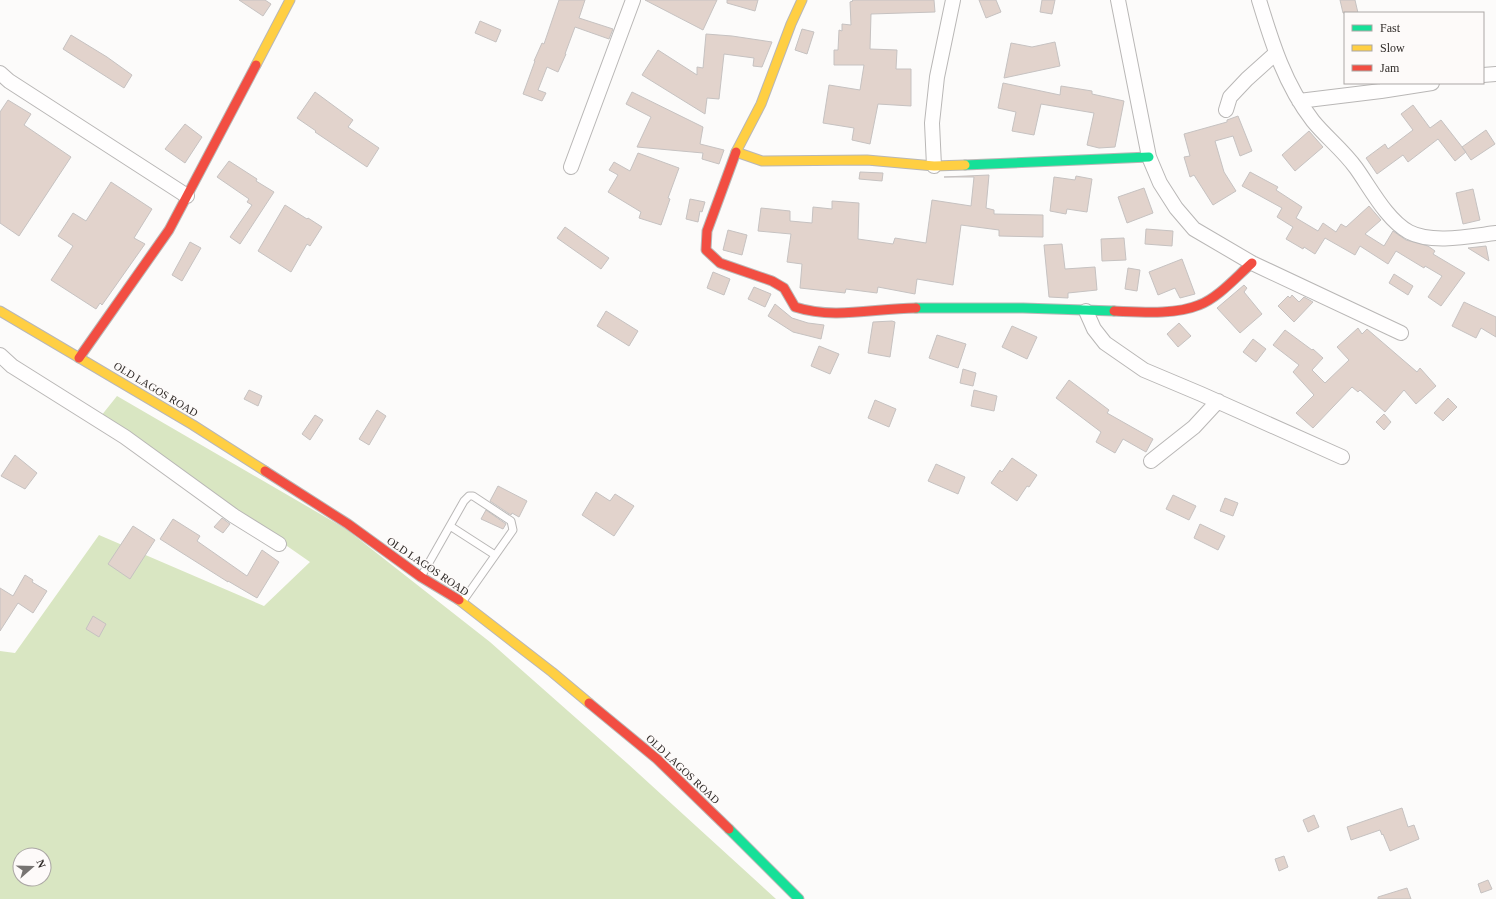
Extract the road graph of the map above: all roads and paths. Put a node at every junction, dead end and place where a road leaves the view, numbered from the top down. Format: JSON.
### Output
{"nodes":[{"id":1,"x":290,"y":0,"type":"edge"},
{"id":2,"x":632,"y":0,"type":"edge"},
{"id":3,"x":802,"y":0,"type":"edge"},
{"id":4,"x":953,"y":0,"type":"edge"},
{"id":5,"x":1118,"y":0,"type":"edge"},
{"id":6,"x":1259,"y":0,"type":"edge"},
{"id":7,"x":1276,"y":53,"type":"junction"},
{"id":8,"x":0,"y":73,"type":"edge"},
{"id":9,"x":1496,"y":74,"type":"edge"},
{"id":10,"x":1484,"y":75,"type":"edge"},
{"id":11,"x":1426,"y":84,"type":"edge"},
{"id":12,"x":1299,"y":101,"type":"junction"},
{"id":13,"x":1226,"y":110,"type":"dead end"},
{"id":14,"x":736,"y":152,"type":"junction"},
{"id":15,"x":1149,"y":157,"type":"junction"},
{"id":16,"x":934,"y":166,"type":"junction"},
{"id":17,"x":571,"y":167,"type":"dead end"},
{"id":18,"x":187,"y":196,"type":"junction"},
{"id":19,"x":1496,"y":233,"type":"edge"},
{"id":20,"x":1252,"y":263,"type":"junction"},
{"id":21,"x":1086,"y":310,"type":"junction"},
{"id":22,"x":0,"y":311,"type":"edge"},
{"id":23,"x":1401,"y":333,"type":"dead end"},
{"id":24,"x":0,"y":355,"type":"edge"},
{"id":25,"x":80,"y":358,"type":"junction"},
{"id":26,"x":1218,"y":401,"type":"junction"},
{"id":27,"x":1342,"y":457,"type":"dead end"},
{"id":28,"x":1151,"y":461,"type":"dead end"},
{"id":29,"x":450,"y":526,"type":"junction"},
{"id":30,"x":279,"y":544,"type":"dead end"},
{"id":31,"x":495,"y":556,"type":"junction"},
{"id":32,"x":421,"y":577,"type":"junction"},
{"id":33,"x":462,"y":602,"type":"junction"},
{"id":34,"x":799,"y":899,"type":"edge"}],
"edges":[{"from":1,"to":18,"type":"street"},
{"from":2,"to":17,"type":"street"},
{"from":3,"to":14,"type":"street"},
{"from":4,"to":16,"type":"street"},
{"from":5,"to":15,"type":"street"},
{"from":6,"to":7,"type":"street"},
{"from":7,"to":12,"type":"street"},
{"from":7,"to":13,"type":"street"},
{"from":8,"to":18,"type":"street"},
{"from":9,"to":10,"type":"street"},
{"from":11,"to":12,"type":"street"},
{"from":12,"to":19,"type":"street"},
{"from":14,"to":16,"type":"street"},
{"from":14,"to":21,"type":"street"},
{"from":15,"to":16,"type":"street"},
{"from":15,"to":20,"type":"street"},
{"from":18,"to":25,"type":"street"},
{"from":20,"to":21,"type":"street"},
{"from":20,"to":23,"type":"street"},
{"from":21,"to":26,"type":"street"},
{"from":22,"to":25,"type":"street","name":"OLD LAGOS ROAD"},
{"from":24,"to":30,"type":"street"},
{"from":25,"to":32,"type":"street","name":"OLD LAGOS ROAD"},
{"from":26,"to":27,"type":"street"},
{"from":26,"to":28,"type":"street"},
{"from":29,"to":31,"type":"lane"},
{"from":29,"to":31,"type":"lane"},
{"from":29,"to":32,"type":"lane"},
{"from":31,"to":33,"type":"lane"},
{"from":32,"to":33,"type":"street","name":"OLD LAGOS ROAD"},
{"from":33,"to":34,"type":"street","name":"OLD LAGOS ROAD"}]}
